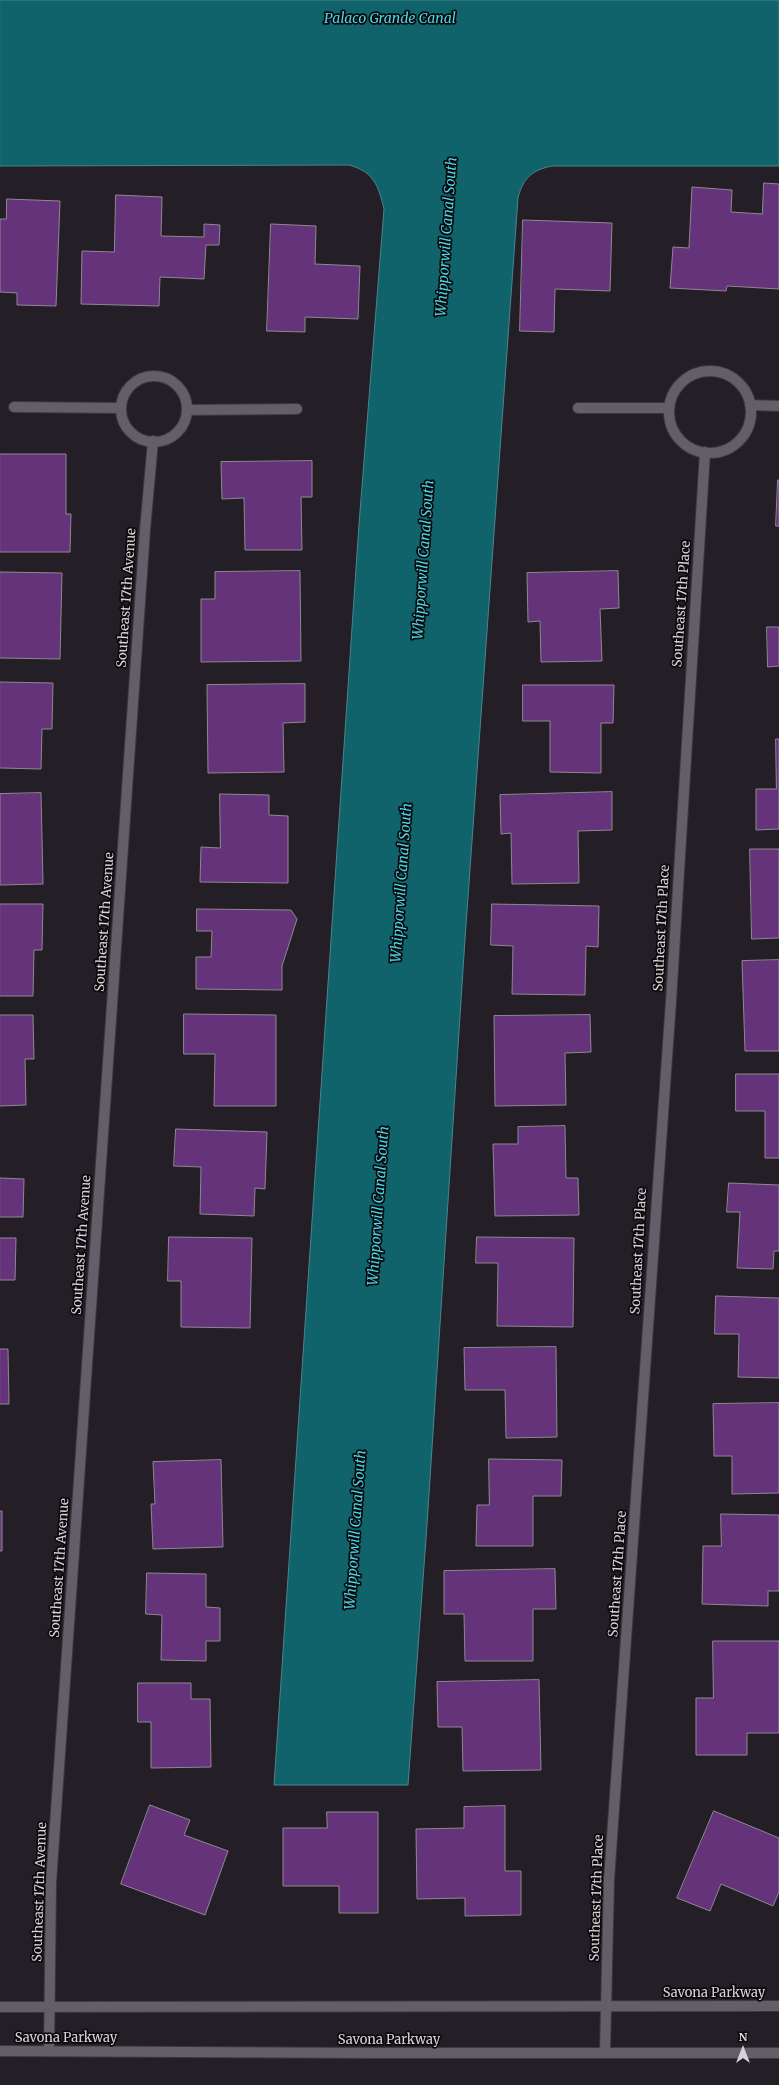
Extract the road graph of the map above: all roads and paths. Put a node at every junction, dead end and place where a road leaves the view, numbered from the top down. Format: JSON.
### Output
{"nodes":[{"id":1,"x":750,"y":405,"type":"junction"},
{"id":2,"x":779,"y":406,"type":"edge"},
{"id":3,"x":14,"y":407,"type":"dead end"},
{"id":4,"x":121,"y":408,"type":"junction"},
{"id":5,"x":578,"y":408,"type":"dead end"},
{"id":6,"x":669,"y":408,"type":"junction"},
{"id":7,"x":297,"y":409,"type":"dead end"},
{"id":8,"x":187,"y":410,"type":"junction"},
{"id":9,"x":153,"y":441,"type":"junction"},
{"id":10,"x":705,"y":452,"type":"junction"},
{"id":11,"x":606,"y":2006,"type":"junction"},
{"id":12,"x":779,"y":2006,"type":"edge"},
{"id":13,"x":0,"y":2007,"type":"edge"},
{"id":14,"x":50,"y":2007,"type":"junction"},
{"id":15,"x":0,"y":2051,"type":"edge"},
{"id":16,"x":49,"y":2051,"type":"junction"},
{"id":17,"x":605,"y":2052,"type":"junction"},
{"id":18,"x":779,"y":2053,"type":"edge"}],
"edges":[{"from":1,"to":2,"type":"street"},
{"from":1,"to":6,"type":"street"},
{"from":1,"to":10,"type":"street"},
{"from":3,"to":4,"type":"street"},
{"from":4,"to":8,"type":"street"},
{"from":4,"to":9,"type":"street"},
{"from":5,"to":6,"type":"street"},
{"from":6,"to":10,"type":"street"},
{"from":7,"to":8,"type":"street"},
{"from":8,"to":9,"type":"street"},
{"from":9,"to":14,"type":"street","name":"Southeast 17th Avenue"},
{"from":10,"to":11,"type":"street","name":"Southeast 17th Place"},
{"from":11,"to":12,"type":"street","name":"Savona Parkway"},
{"from":11,"to":14,"type":"street","name":"Savona Parkway"},
{"from":11,"to":17,"type":"street","name":"Southeast 17th Place"},
{"from":13,"to":14,"type":"street","name":"Savona Parkway"},
{"from":14,"to":16,"type":"street","name":"Southeast 17th Avenue"},
{"from":15,"to":16,"type":"street","name":"Savona Parkway"},
{"from":16,"to":17,"type":"street","name":"Savona Parkway"},
{"from":17,"to":18,"type":"street","name":"Savona Parkway"}]}
